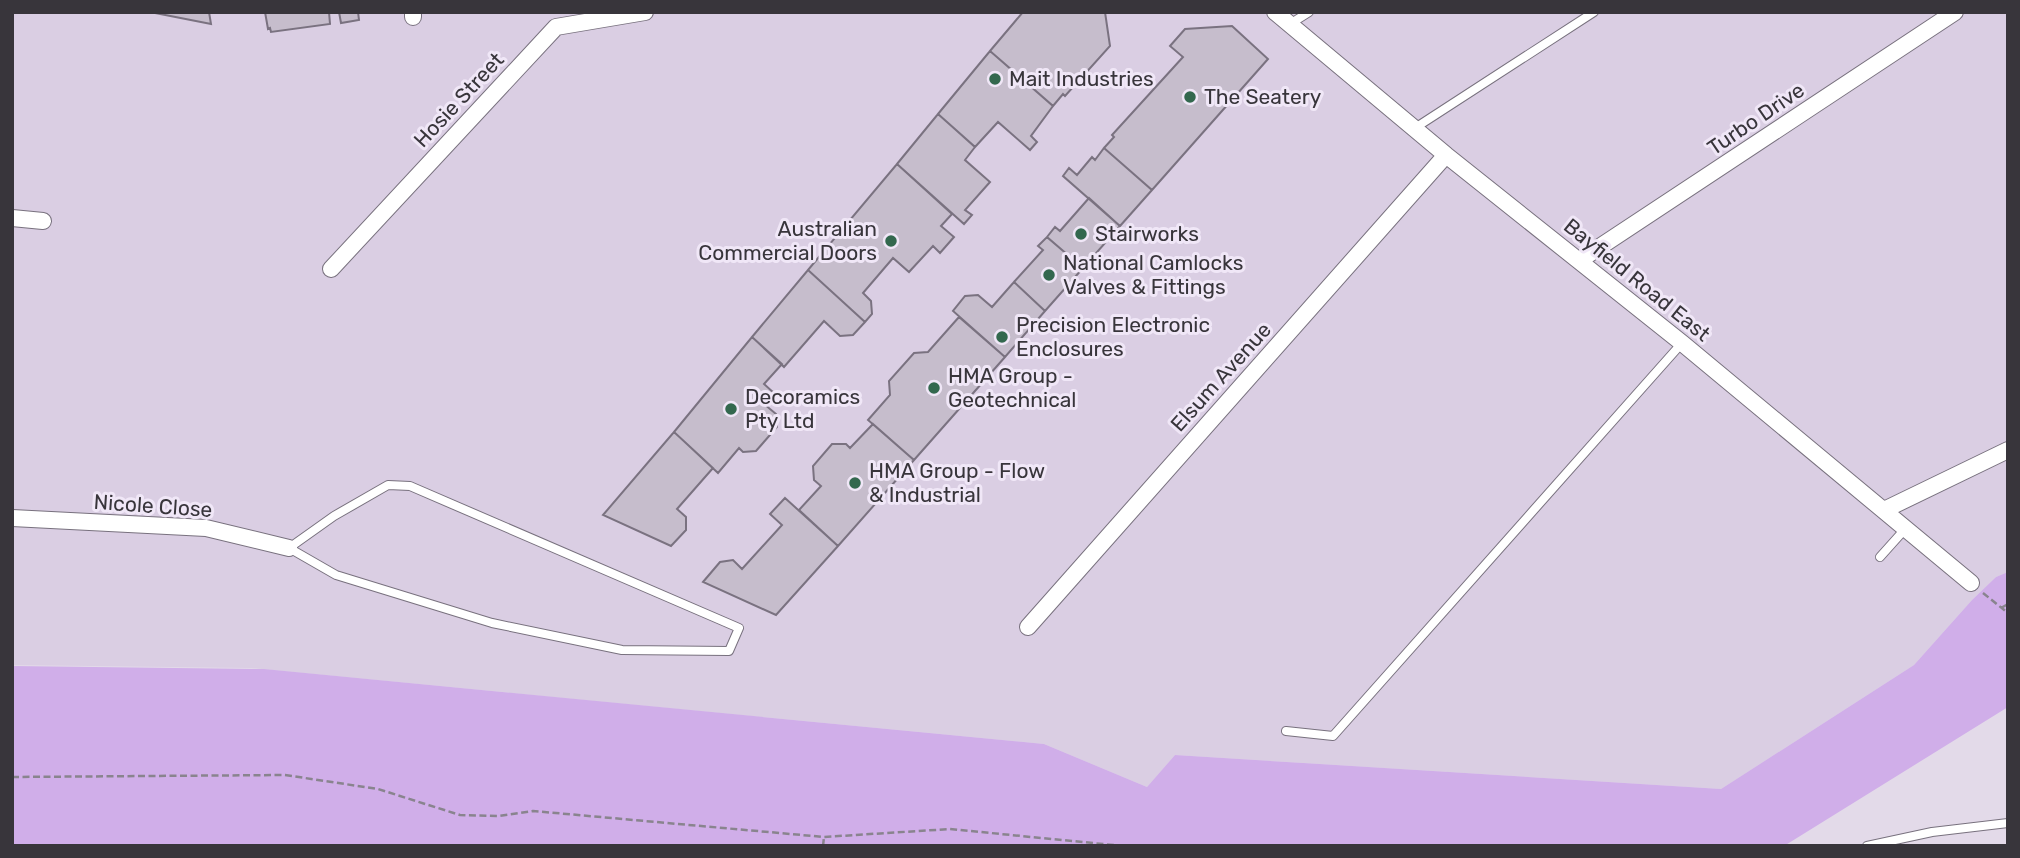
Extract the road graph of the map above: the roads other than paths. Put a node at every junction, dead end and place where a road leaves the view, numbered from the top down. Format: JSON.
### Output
{"nodes":[{"id":1,"x":645,"y":12,"type":"edge"},
{"id":2,"x":1275,"y":12,"type":"edge"},
{"id":3,"x":1309,"y":12,"type":"edge"},
{"id":4,"x":1594,"y":12,"type":"edge"},
{"id":5,"x":1955,"y":12,"type":"edge"},
{"id":6,"x":1290,"y":24,"type":"junction"},
{"id":7,"x":1415,"y":128,"type":"junction"},
{"id":8,"x":1446,"y":155,"type":"junction"},
{"id":9,"x":12,"y":218,"type":"edge"},
{"id":10,"x":43,"y":221,"type":"dead end"},
{"id":11,"x":1580,"y":260,"type":"junction"},
{"id":12,"x":331,"y":268,"type":"dead end"},
{"id":13,"x":1682,"y":344,"type":"junction"},
{"id":14,"x":2008,"y":450,"type":"edge"},
{"id":15,"x":1884,"y":510,"type":"junction"},
{"id":16,"x":12,"y":518,"type":"edge"},
{"id":17,"x":1906,"y":528,"type":"junction"},
{"id":18,"x":289,"y":548,"type":"junction"},
{"id":19,"x":1880,"y":556,"type":"dead end"},
{"id":20,"x":1971,"y":583,"type":"road end"},
{"id":21,"x":1028,"y":627,"type":"dead end"},
{"id":22,"x":1286,"y":731,"type":"dead end"},
{"id":23,"x":2008,"y":823,"type":"edge"},
{"id":24,"x":1867,"y":846,"type":"edge"}],
"edges":[{"from":1,"to":12,"type":"street","name":"Hosie Street"},
{"from":2,"to":6,"type":"street","name":"Bayfield Road East"},
{"from":3,"to":6,"type":"lane"},
{"from":4,"to":7,"type":"lane"},
{"from":5,"to":11,"type":"street","name":"Turbo Drive"},
{"from":6,"to":7,"type":"street","name":"Bayfield Road East"},
{"from":7,"to":8,"type":"street","name":"Bayfield Road East"},
{"from":8,"to":11,"type":"street","name":"Bayfield Road East"},
{"from":8,"to":21,"type":"street","name":"Elsum Avenue"},
{"from":9,"to":10,"type":"street"},
{"from":11,"to":13,"type":"street","name":"Bayfield Road East"},
{"from":13,"to":15,"type":"street","name":"Bayfield Road East"},
{"from":13,"to":22,"type":"lane"},
{"from":14,"to":15,"type":"street"},
{"from":15,"to":17,"type":"street","name":"Bayfield Road East"},
{"from":16,"to":18,"type":"street","name":"Nicole Close"},
{"from":17,"to":19,"type":"lane"},
{"from":17,"to":20,"type":"street","name":"Bayfield Road East"},
{"from":18,"to":18,"type":"lane"},
{"from":23,"to":24,"type":"lane"}]}
